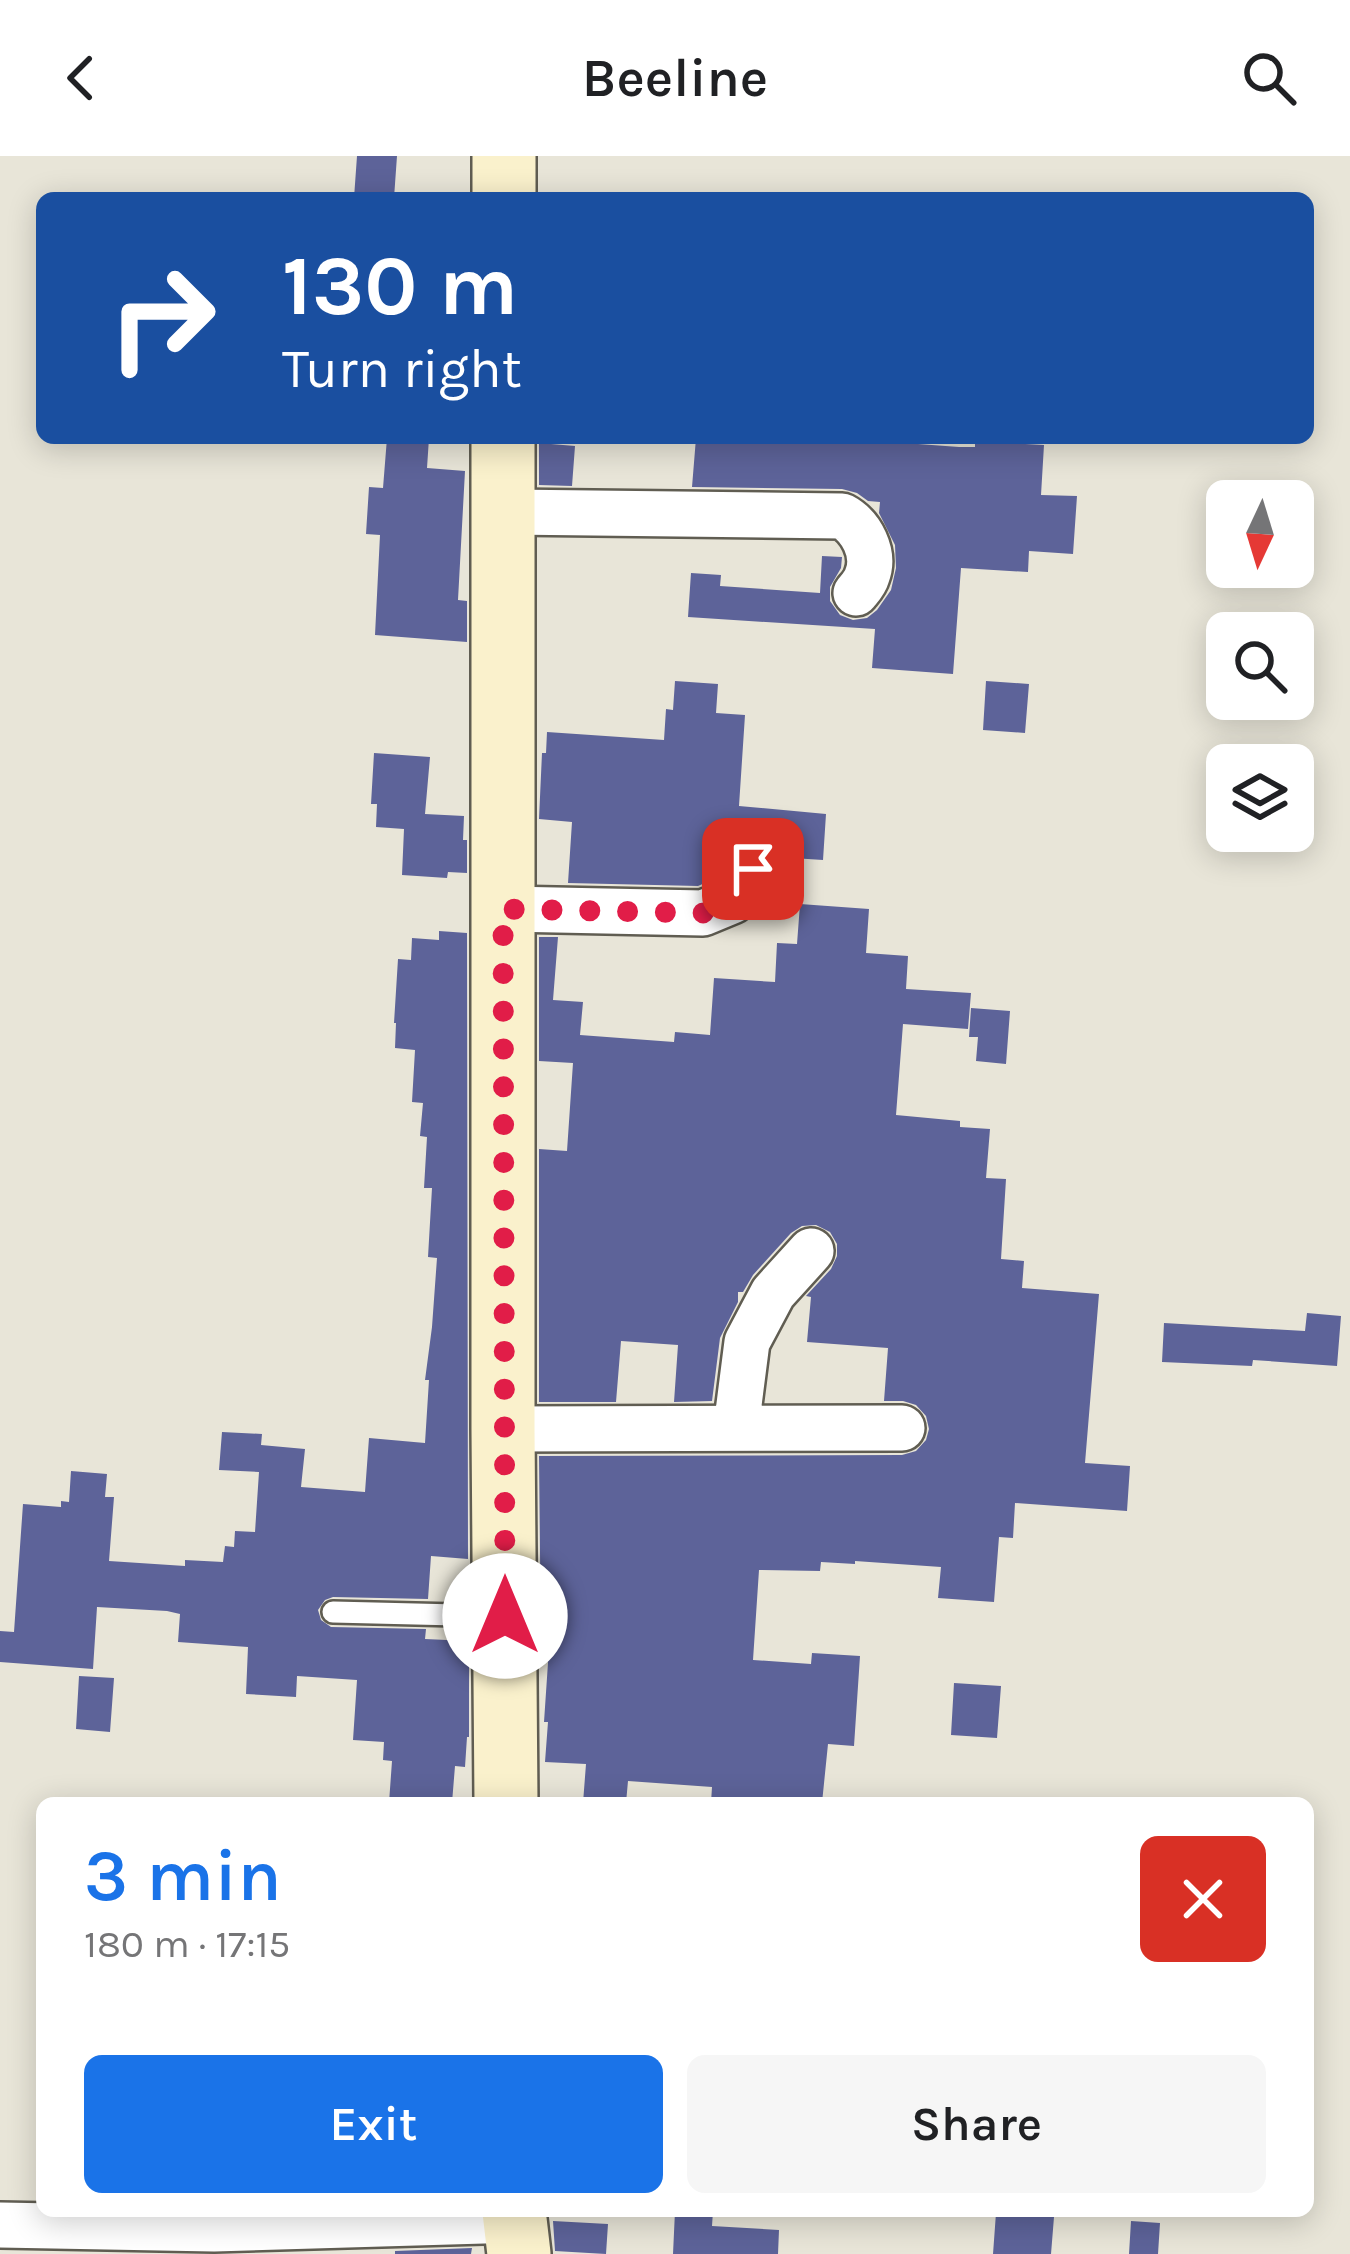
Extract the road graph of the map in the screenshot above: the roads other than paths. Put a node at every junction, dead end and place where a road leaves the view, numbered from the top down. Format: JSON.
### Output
{"nodes":[{"id":1,"x":504,"y":156,"type":"edge"},
{"id":2,"x":504,"y":192,"type":"edge"},
{"id":3,"x":503,"y":444,"type":"edge"},
{"id":4,"x":503,"y":512,"type":"junction"},
{"id":5,"x":856,"y":593,"type":"dead end"},
{"id":6,"x":753,"y":869,"type":"dead end"},
{"id":7,"x":503,"y":909,"type":"junction"},
{"id":8,"x":812,"y":1250,"type":"dead end"},
{"id":9,"x":736,"y":1428,"type":"junction"},
{"id":10,"x":902,"y":1428,"type":"dead end"},
{"id":11,"x":503,"y":1429,"type":"junction"},
{"id":12,"x":333,"y":1612,"type":"dead end"},
{"id":13,"x":505,"y":1616,"type":"junction"},
{"id":14,"x":506,"y":1797,"type":"edge"},
{"id":15,"x":0,"y":2225,"type":"edge"},
{"id":16,"x":516,"y":2228,"type":"edge"}],
"edges":[{"from":1,"to":2,"type":"street"},
{"from":3,"to":4,"type":"street"},
{"from":4,"to":5,"type":"street"},
{"from":4,"to":7,"type":"street"},
{"from":6,"to":7,"type":"street"},
{"from":7,"to":11,"type":"street"},
{"from":8,"to":9,"type":"street"},
{"from":9,"to":10,"type":"street"},
{"from":9,"to":11,"type":"street"},
{"from":11,"to":13,"type":"street"},
{"from":12,"to":13,"type":"lane"},
{"from":13,"to":14,"type":"street"},
{"from":15,"to":16,"type":"street"}]}
